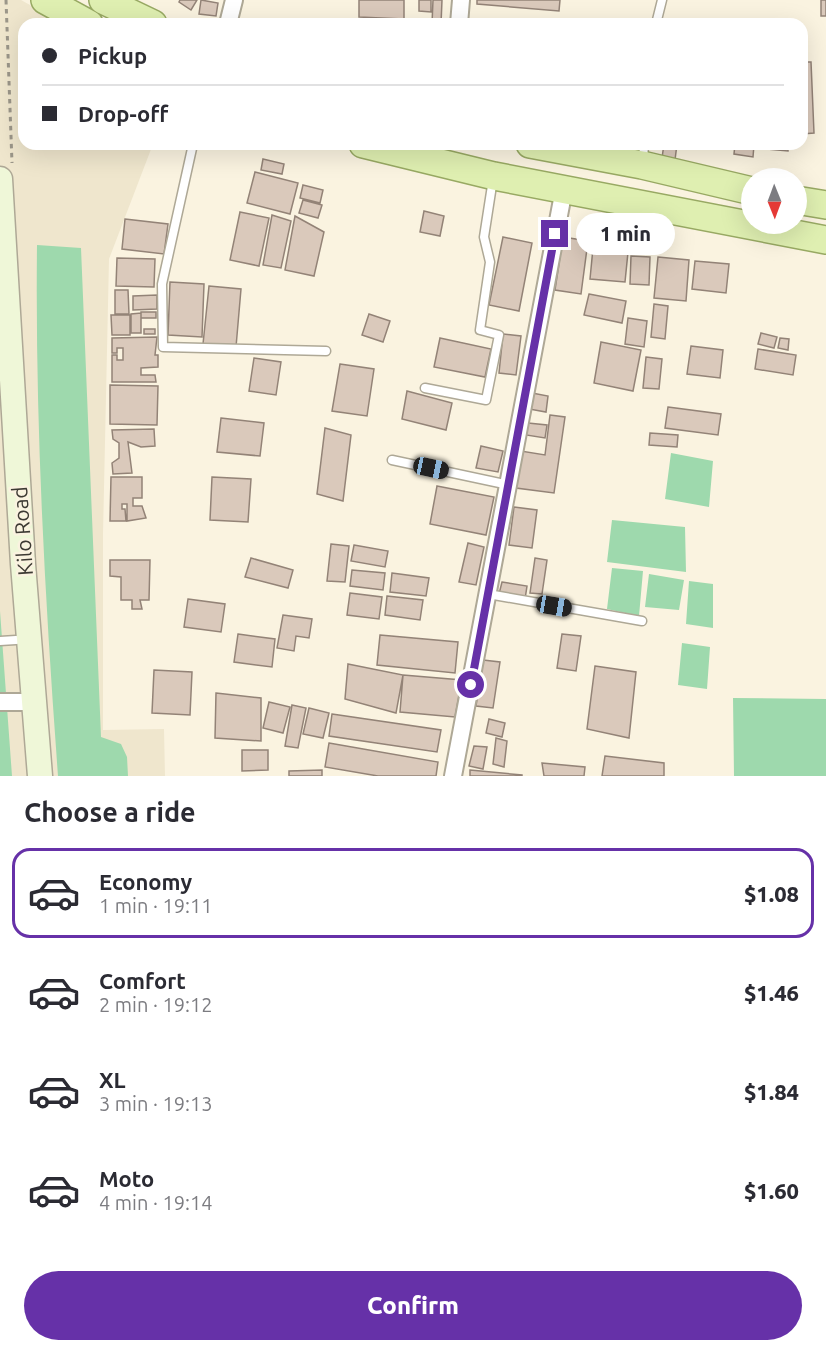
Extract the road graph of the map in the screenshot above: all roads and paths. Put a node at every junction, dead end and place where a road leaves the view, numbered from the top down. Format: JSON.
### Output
{"nodes":[{"id":1,"x":45,"y":0,"type":"edge"},
{"id":2,"x":103,"y":0,"type":"edge"},
{"id":3,"x":234,"y":0,"type":"edge"},
{"id":4,"x":461,"y":0,"type":"edge"},
{"id":5,"x":663,"y":0,"type":"edge"},
{"id":6,"x":78,"y":18,"type":"edge"},
{"id":7,"x":140,"y":18,"type":"edge"},
{"id":8,"x":230,"y":18,"type":"edge"},
{"id":9,"x":460,"y":18,"type":"edge"},
{"id":10,"x":658,"y":18,"type":"edge"},
{"id":11,"x":192,"y":150,"type":"edge"},
{"id":12,"x":388,"y":150,"type":"edge"},
{"id":13,"x":592,"y":150,"type":"edge"},
{"id":14,"x":643,"y":155,"type":"edge"},
{"id":15,"x":494,"y":176,"type":"junction"},
{"id":16,"x":0,"y":179,"type":"edge"},
{"id":17,"x":741,"y":187,"type":"edge"},
{"id":18,"x":564,"y":189,"type":"junction"},
{"id":19,"x":807,"y":202,"type":"edge"},
{"id":20,"x":826,"y":205,"type":"edge"},
{"id":21,"x":826,"y":240,"type":"edge"},
{"id":22,"x":326,"y":351,"type":"dead end"},
{"id":23,"x":425,"y":388,"type":"dead end"},
{"id":24,"x":0,"y":404,"type":"edge"},
{"id":25,"x":392,"y":460,"type":"dead end"},
{"id":26,"x":509,"y":485,"type":"junction"},
{"id":27,"x":488,"y":594,"type":"junction"},
{"id":28,"x":642,"y":621,"type":"dead end"},
{"id":29,"x":8,"y":641,"type":"edge"},
{"id":30,"x":18,"y":702,"type":"edge"},
{"id":31,"x":26,"y":776,"type":"edge"},
{"id":32,"x":40,"y":776,"type":"edge"},
{"id":33,"x":453,"y":776,"type":"edge"}],
"edges":[{"from":1,"to":6,"type":"main road"},
{"from":2,"to":7,"type":"main road"},
{"from":3,"to":8,"type":"street"},
{"from":4,"to":9,"type":"street"},
{"from":5,"to":10,"type":"lane"},
{"from":11,"to":22,"type":"lane"},
{"from":12,"to":15,"type":"main road"},
{"from":13,"to":14,"type":"main road"},
{"from":14,"to":17,"type":"main road"},
{"from":15,"to":18,"type":"main road"},
{"from":15,"to":23,"type":"lane"},
{"from":16,"to":30,"type":"street","name":"Kilo Road"},
{"from":18,"to":21,"type":"main road"},
{"from":18,"to":26,"type":"street"},
{"from":19,"to":20,"type":"main road"},
{"from":24,"to":29,"type":"street","name":"Kilo Road"},
{"from":25,"to":26,"type":"lane"},
{"from":26,"to":27,"type":"street"},
{"from":27,"to":28,"type":"lane"},
{"from":27,"to":33,"type":"street"},
{"from":29,"to":30,"type":"street","name":"Kilo Road"},
{"from":30,"to":31,"type":"street","name":"Kilo Road"},
{"from":30,"to":32,"type":"street","name":"Kilo Road"}]}
